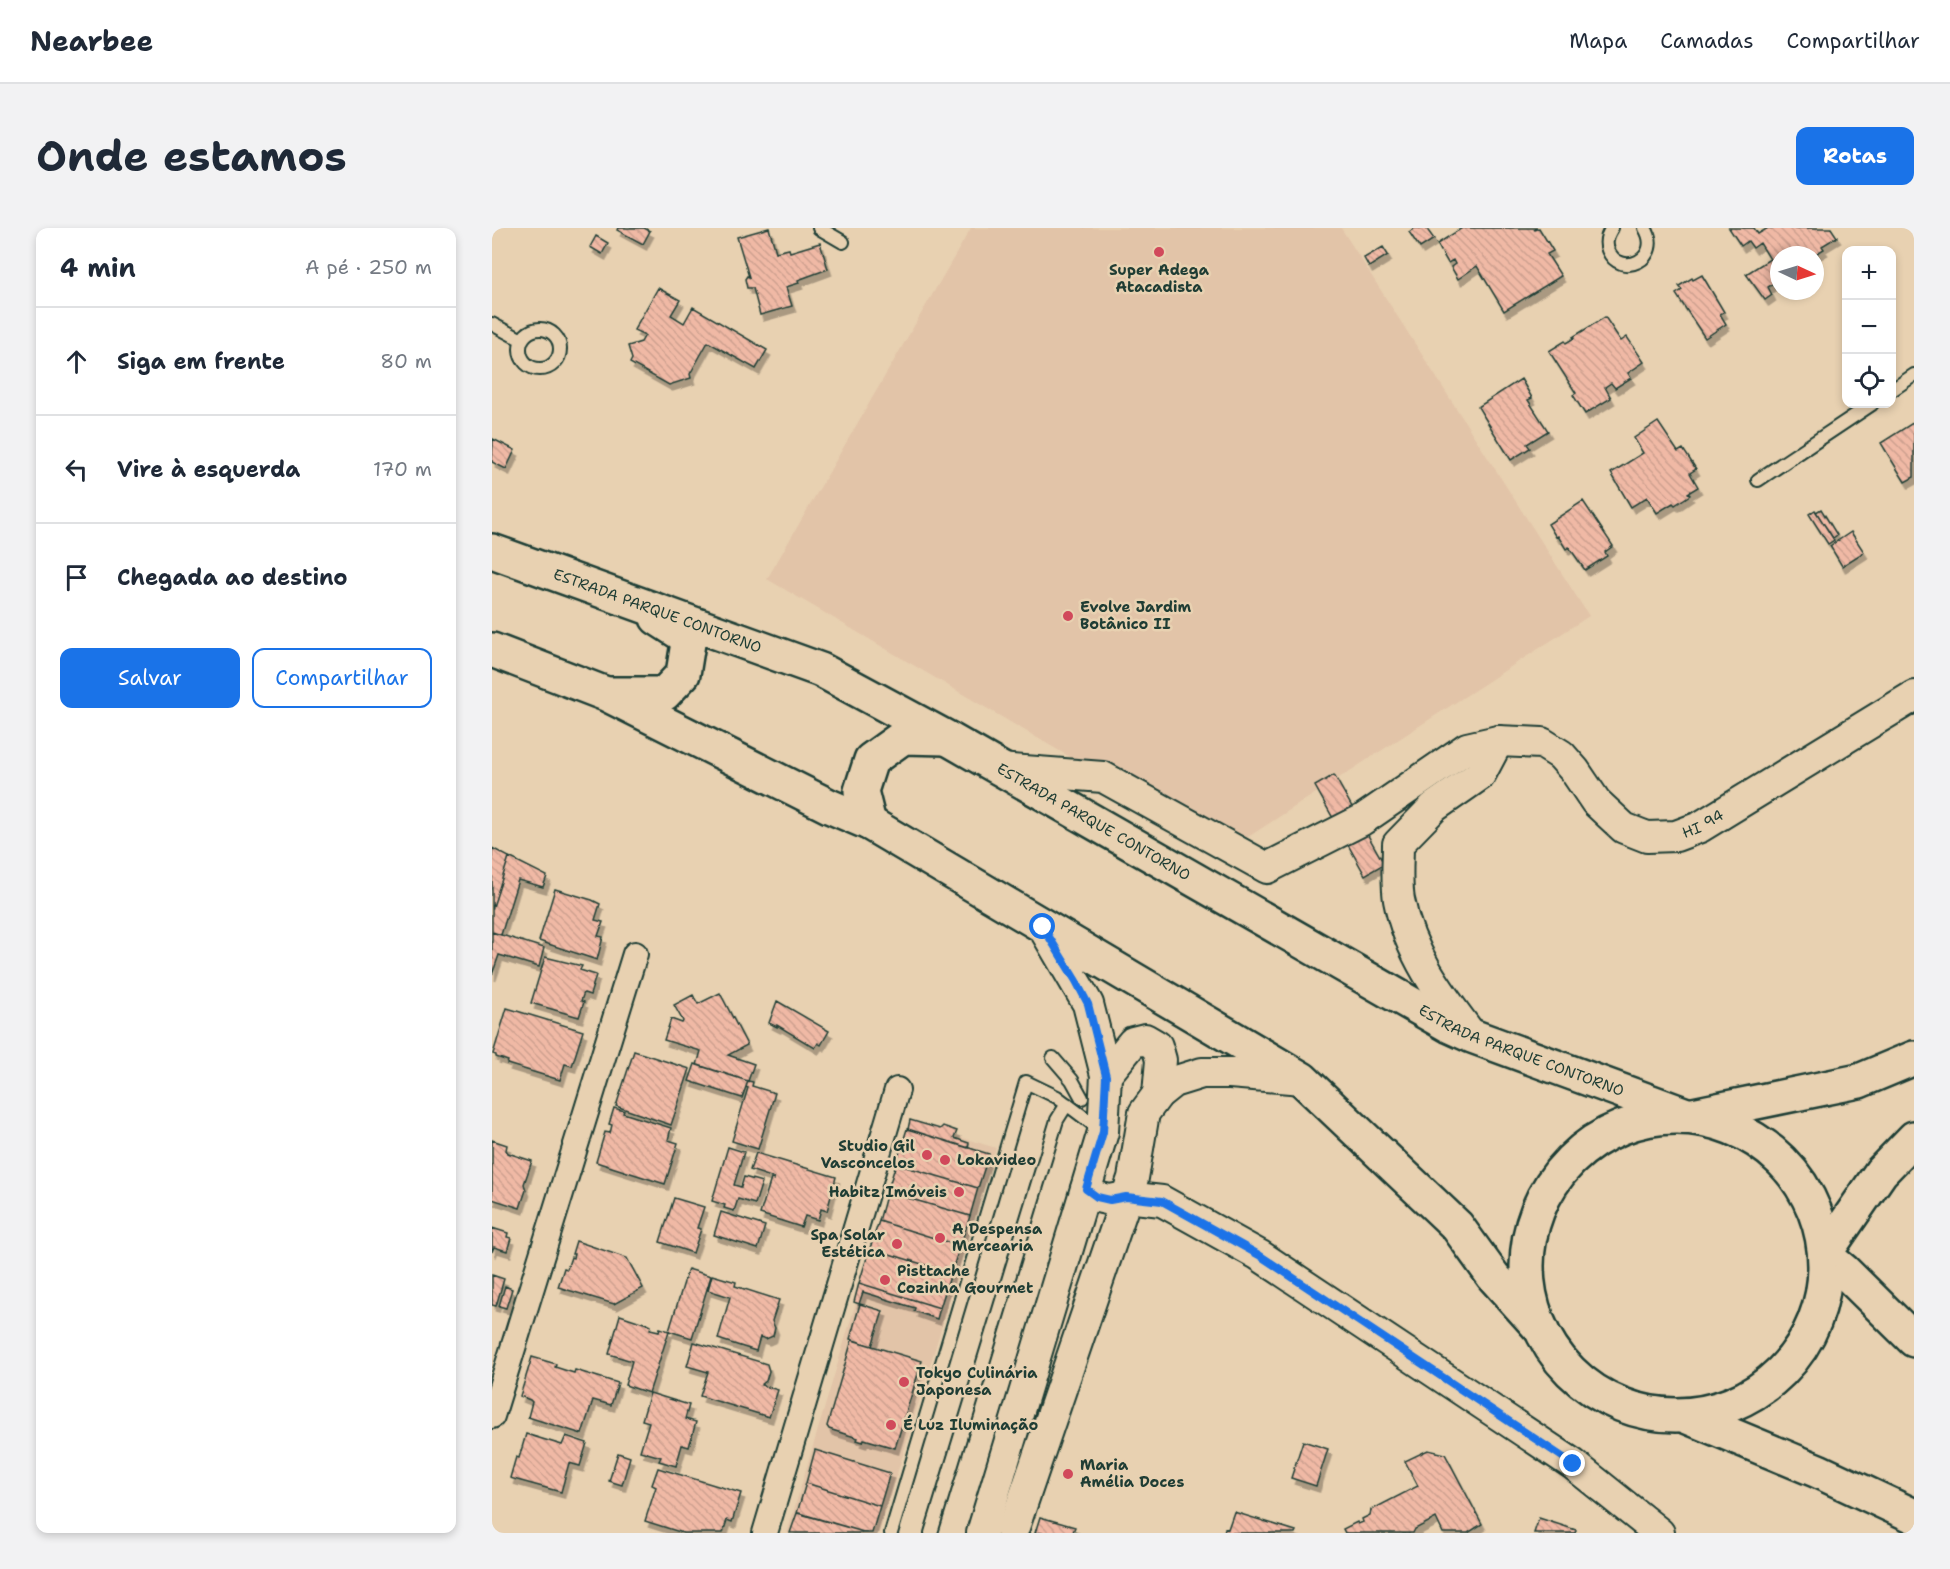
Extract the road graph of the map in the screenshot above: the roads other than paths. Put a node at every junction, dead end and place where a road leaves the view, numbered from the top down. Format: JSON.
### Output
{"nodes":[{"id":1,"x":819,"y":228,"type":"edge"},
{"id":2,"x":1612,"y":228,"type":"edge"},
{"id":3,"x":1646,"y":228,"type":"edge"},
{"id":4,"x":843,"y":242,"type":"dead end"},
{"id":5,"x":492,"y":324,"type":"edge"},
{"id":6,"x":522,"y":340,"type":"dead end"},
{"id":7,"x":1914,"y":375,"type":"edge"},
{"id":8,"x":1896,"y":387,"type":"edge"},
{"id":9,"x":1866,"y":408,"type":"edge"},
{"id":10,"x":1758,"y":480,"type":"dead end"},
{"id":11,"x":492,"y":551,"type":"edge"},
{"id":12,"x":634,"y":603,"type":"junction"},
{"id":13,"x":492,"y":650,"type":"edge"},
{"id":14,"x":606,"y":694,"type":"junction"},
{"id":15,"x":1914,"y":696,"type":"edge"},
{"id":16,"x":947,"y":738,"type":"junction"},
{"id":17,"x":1498,"y":741,"type":"junction"},
{"id":18,"x":999,"y":768,"type":"junction"},
{"id":19,"x":869,"y":823,"type":"junction"},
{"id":20,"x":1043,"y":927,"type":"junction"},
{"id":21,"x":635,"y":954,"type":"dead end"},
{"id":22,"x":1472,"y":1036,"type":"junction"},
{"id":23,"x":1053,"y":1058,"type":"dead end"},
{"id":24,"x":1914,"y":1058,"type":"edge"},
{"id":25,"x":1302,"y":1079,"type":"junction"},
{"id":26,"x":897,"y":1090,"type":"dead end"},
{"id":27,"x":1097,"y":1091,"type":"junction"},
{"id":28,"x":1158,"y":1094,"type":"junction"},
{"id":29,"x":1062,"y":1100,"type":"junction"},
{"id":30,"x":1689,"y":1114,"type":"junction"},
{"id":31,"x":1103,"y":1132,"type":"junction"},
{"id":32,"x":1914,"y":1138,"type":"edge"},
{"id":33,"x":1086,"y":1189,"type":"junction"},
{"id":34,"x":1126,"y":1197,"type":"junction"},
{"id":35,"x":1826,"y":1254,"type":"junction"},
{"id":36,"x":1538,"y":1326,"type":"junction"},
{"id":37,"x":1914,"y":1340,"type":"edge"},
{"id":38,"x":492,"y":1416,"type":"edge"},
{"id":39,"x":1688,"y":1417,"type":"junction"},
{"id":40,"x":1914,"y":1516,"type":"edge"},
{"id":41,"x":765,"y":1533,"type":"edge"},
{"id":42,"x":891,"y":1533,"type":"edge"},
{"id":43,"x":931,"y":1533,"type":"edge"},
{"id":44,"x":982,"y":1533,"type":"edge"},
{"id":45,"x":1012,"y":1533,"type":"edge"},
{"id":46,"x":1659,"y":1533,"type":"edge"}],
"edges":[{"from":1,"to":4,"type":"lane"},
{"from":2,"to":3,"type":"lane"},
{"from":5,"to":6,"type":"lane"},
{"from":7,"to":8,"type":"lane"},
{"from":9,"to":10,"type":"lane"},
{"from":11,"to":12,"type":"main road","name":"ESTRADA PARQUE CONTORNO"},
{"from":12,"to":14,"type":"main road"},
{"from":12,"to":16,"type":"main road","name":"ESTRADA PARQUE CONTORNO"},
{"from":13,"to":14,"type":"main road"},
{"from":14,"to":19,"type":"main road"},
{"from":15,"to":17,"type":"street","name":"HI 94"},
{"from":16,"to":18,"type":"main road","name":"ESTRADA PARQUE CONTORNO"},
{"from":16,"to":19,"type":"main road"},
{"from":17,"to":18,"type":"street","name":"HI 94"},
{"from":17,"to":22,"type":"street"},
{"from":18,"to":22,"type":"main road","name":"ESTRADA PARQUE CONTORNO"},
{"from":19,"to":20,"type":"main road"},
{"from":20,"to":25,"type":"main road"},
{"from":20,"to":27,"type":"street"},
{"from":21,"to":38,"type":"street"},
{"from":22,"to":30,"type":"main road","name":"ESTRADA PARQUE CONTORNO"},
{"from":23,"to":27,"type":"lane"},
{"from":24,"to":30,"type":"main road"},
{"from":25,"to":28,"type":"street"},
{"from":25,"to":36,"type":"main road"},
{"from":26,"to":41,"type":"street"},
{"from":27,"to":28,"type":"street"},
{"from":27,"to":29,"type":"lane"},
{"from":27,"to":31,"type":"street"},
{"from":28,"to":34,"type":"street"},
{"from":29,"to":31,"type":"lane"},
{"from":29,"to":42,"type":"lane"},
{"from":29,"to":43,"type":"lane"},
{"from":30,"to":35,"type":"main road","name":"ESTRADA PARQUE CONTORNO"},
{"from":30,"to":36,"type":"main road"},
{"from":31,"to":33,"type":"street"},
{"from":32,"to":35,"type":"main road"},
{"from":33,"to":34,"type":"street"},
{"from":33,"to":44,"type":"street"},
{"from":34,"to":45,"type":"street"},
{"from":34,"to":46,"type":"street"},
{"from":35,"to":37,"type":"main road"},
{"from":35,"to":39,"type":"main road"},
{"from":36,"to":39,"type":"main road"},
{"from":39,"to":40,"type":"main road"}]}
